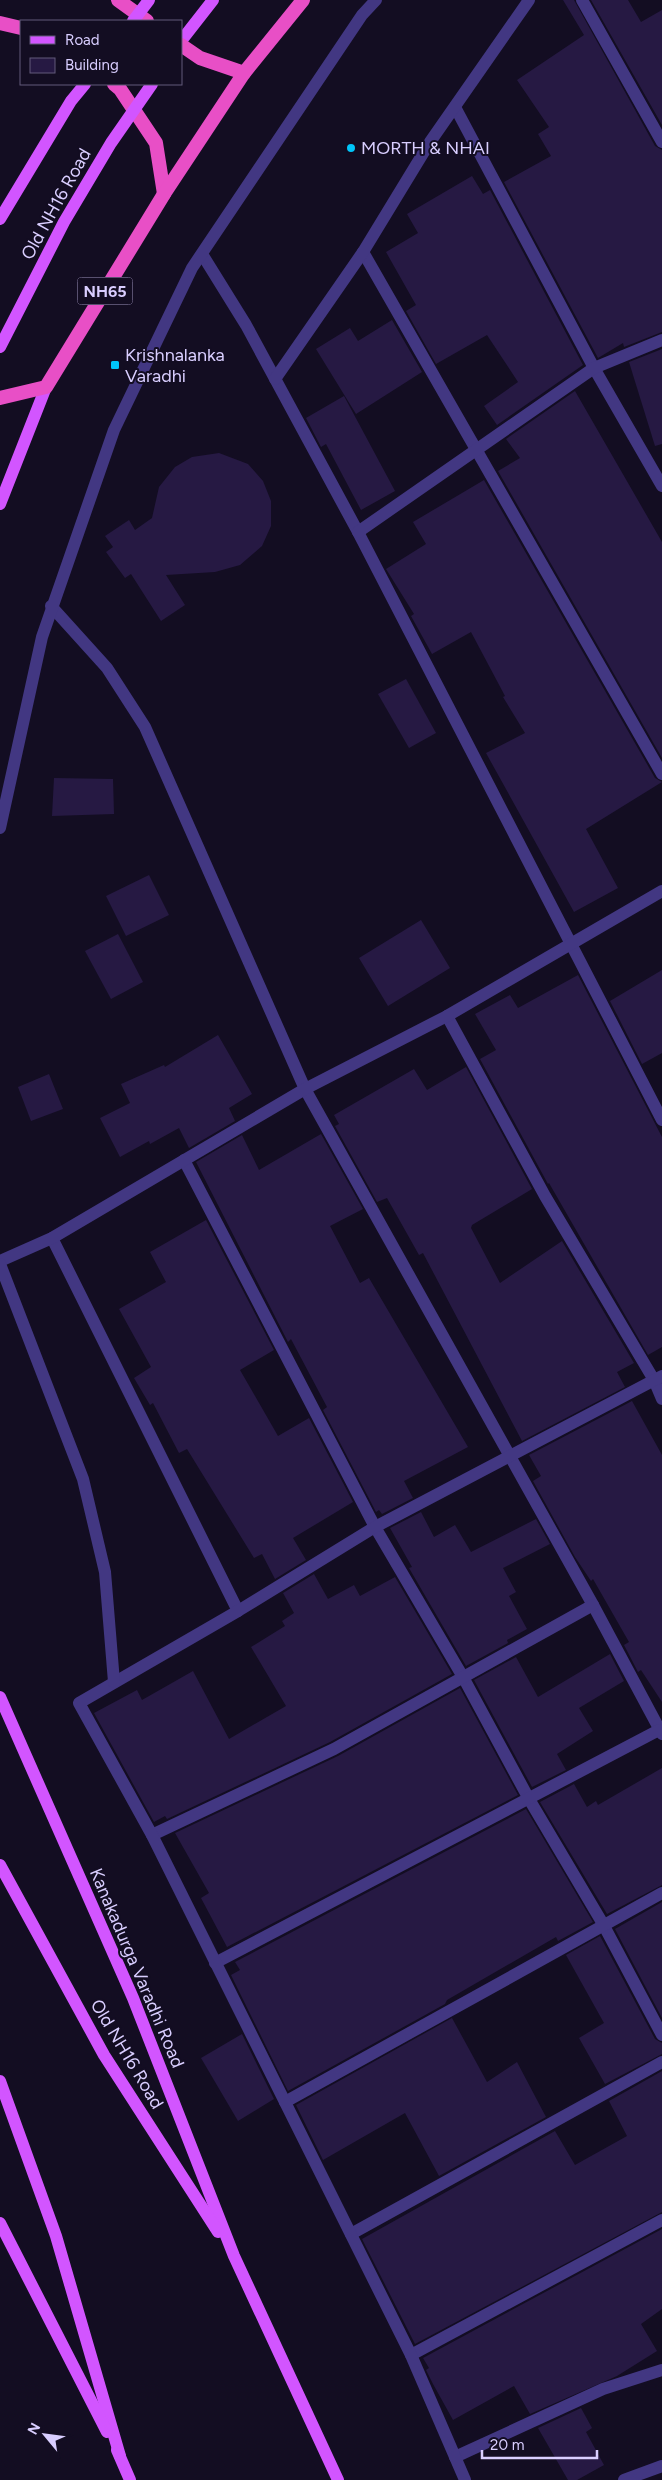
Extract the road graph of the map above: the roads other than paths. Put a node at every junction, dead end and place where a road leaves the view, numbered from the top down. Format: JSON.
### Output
{"nodes":[{"id":1,"x":118,"y":0,"type":"edge"},
{"id":2,"x":150,"y":0,"type":"edge"},
{"id":3,"x":213,"y":0,"type":"edge"},
{"id":4,"x":304,"y":0,"type":"edge"},
{"id":5,"x":376,"y":0,"type":"edge"},
{"id":6,"x":529,"y":0,"type":"edge"},
{"id":7,"x":582,"y":0,"type":"edge"},
{"id":8,"x":134,"y":20,"type":"edge"},
{"id":9,"x":146,"y":20,"type":"edge"},
{"id":10,"x":0,"y":23,"type":"edge"},
{"id":11,"x":20,"y":28,"type":"edge"},
{"id":12,"x":182,"y":41,"type":"edge"},
{"id":13,"x":182,"y":44,"type":"edge"},
{"id":14,"x":244,"y":73,"type":"junction"},
{"id":15,"x":84,"y":85,"type":"edge"},
{"id":16,"x":115,"y":85,"type":"edge"},
{"id":17,"x":151,"y":85,"type":"edge"},
{"id":18,"x":455,"y":107,"type":"junction"},
{"id":19,"x":662,"y":142,"type":"edge"},
{"id":20,"x":164,"y":194,"type":"junction"},
{"id":21,"x":0,"y":220,"type":"edge"},
{"id":22,"x":363,"y":252,"type":"junction"},
{"id":23,"x":202,"y":254,"type":"junction"},
{"id":24,"x":662,"y":340,"type":"edge"},
{"id":25,"x":0,"y":347,"type":"edge"},
{"id":26,"x":594,"y":368,"type":"junction"},
{"id":27,"x":275,"y":379,"type":"junction"},
{"id":28,"x":46,"y":387,"type":"junction"},
{"id":29,"x":0,"y":398,"type":"edge"},
{"id":30,"x":476,"y":452,"type":"junction"},
{"id":31,"x":662,"y":486,"type":"edge"},
{"id":32,"x":0,"y":504,"type":"edge"},
{"id":33,"x":358,"y":532,"type":"junction"},
{"id":34,"x":51,"y":606,"type":"junction"},
{"id":35,"x":662,"y":774,"type":"edge"},
{"id":36,"x":4,"y":796,"type":"edge"},
{"id":37,"x":0,"y":828,"type":"edge"},
{"id":38,"x":662,"y":891,"type":"edge"},
{"id":39,"x":572,"y":945,"type":"junction"},
{"id":40,"x":447,"y":1016,"type":"junction"},
{"id":41,"x":305,"y":1089,"type":"junction"},
{"id":42,"x":662,"y":1120,"type":"edge"},
{"id":43,"x":184,"y":1160,"type":"junction"},
{"id":44,"x":52,"y":1238,"type":"junction"},
{"id":45,"x":0,"y":1262,"type":"edge"},
{"id":46,"x":658,"y":1378,"type":"edge"},
{"id":47,"x":662,"y":1399,"type":"edge"},
{"id":48,"x":509,"y":1457,"type":"junction"},
{"id":49,"x":375,"y":1527,"type":"junction"},
{"id":50,"x":593,"y":1605,"type":"junction"},
{"id":51,"x":238,"y":1611,"type":"junction"},
{"id":52,"x":463,"y":1677,"type":"junction"},
{"id":53,"x":114,"y":1682,"type":"junction"},
{"id":54,"x":0,"y":1697,"type":"edge"},
{"id":55,"x":661,"y":1732,"type":"edge"},
{"id":56,"x":529,"y":1799,"type":"junction"},
{"id":57,"x":152,"y":1835,"type":"junction"},
{"id":58,"x":0,"y":1865,"type":"edge"},
{"id":59,"x":662,"y":1893,"type":"edge"},
{"id":60,"x":603,"y":1924,"type":"junction"},
{"id":61,"x":215,"y":1963,"type":"junction"},
{"id":62,"x":662,"y":2035,"type":"edge"},
{"id":63,"x":662,"y":2062,"type":"edge"},
{"id":64,"x":0,"y":2081,"type":"edge"},
{"id":65,"x":285,"y":2102,"type":"junction"},
{"id":66,"x":662,"y":2220,"type":"edge"},
{"id":67,"x":0,"y":2223,"type":"edge"},
{"id":68,"x":351,"y":2234,"type":"junction"},
{"id":69,"x":234,"y":2256,"type":"junction"},
{"id":70,"x":411,"y":2355,"type":"junction"},
{"id":71,"x":662,"y":2370,"type":"edge"},
{"id":72,"x":120,"y":2456,"type":"junction"},
{"id":73,"x":455,"y":2457,"type":"junction"},
{"id":74,"x":662,"y":2466,"type":"edge"},
{"id":75,"x":130,"y":2480,"type":"edge"},
{"id":76,"x":338,"y":2480,"type":"edge"},
{"id":77,"x":464,"y":2480,"type":"edge"},
{"id":78,"x":624,"y":2480,"type":"edge"}],
"edges":[{"from":1,"to":9,"type":"highway"},
{"from":2,"to":8,"type":"main road","bridge":true},
{"from":3,"to":12,"type":"main road"},
{"from":4,"to":14,"type":"highway","number":"NH65"},
{"from":5,"to":23,"type":"street"},
{"from":6,"to":18,"type":"street"},
{"from":7,"to":19,"type":"street"},
{"from":10,"to":11,"type":"highway"},
{"from":13,"to":14,"type":"highway"},
{"from":14,"to":20,"type":"highway","number":"NH65"},
{"from":15,"to":21,"type":"main road"},
{"from":16,"to":20,"type":"highway"},
{"from":17,"to":25,"type":"main road","name":"Old NH16 Road","bridge":true},
{"from":18,"to":22,"type":"street"},
{"from":18,"to":26,"type":"street"},
{"from":20,"to":28,"type":"highway","number":"NH65"},
{"from":22,"to":27,"type":"street"},
{"from":22,"to":30,"type":"street"},
{"from":23,"to":27,"type":"street"},
{"from":23,"to":34,"type":"street"},
{"from":24,"to":26,"type":"street"},
{"from":26,"to":30,"type":"street"},
{"from":26,"to":31,"type":"street"},
{"from":27,"to":33,"type":"street"},
{"from":28,"to":29,"type":"highway"},
{"from":28,"to":32,"type":"main road"},
{"from":30,"to":33,"type":"street"},
{"from":30,"to":35,"type":"street"},
{"from":33,"to":39,"type":"street"},
{"from":34,"to":36,"type":"street"},
{"from":34,"to":41,"type":"street"},
{"from":36,"to":37,"type":"street"},
{"from":38,"to":39,"type":"street"},
{"from":39,"to":40,"type":"street"},
{"from":39,"to":42,"type":"street"},
{"from":40,"to":41,"type":"street"},
{"from":40,"to":46,"type":"street"},
{"from":41,"to":43,"type":"street"},
{"from":41,"to":48,"type":"street"},
{"from":43,"to":44,"type":"street"},
{"from":43,"to":49,"type":"street"},
{"from":44,"to":45,"type":"street"},
{"from":44,"to":51,"type":"street"},
{"from":45,"to":53,"type":"street"},
{"from":46,"to":47,"type":"street"},
{"from":46,"to":48,"type":"street"},
{"from":48,"to":49,"type":"street"},
{"from":48,"to":50,"type":"street"},
{"from":49,"to":51,"type":"street"},
{"from":49,"to":52,"type":"street"},
{"from":50,"to":52,"type":"street"},
{"from":50,"to":55,"type":"street"},
{"from":51,"to":53,"type":"street"},
{"from":52,"to":56,"type":"street"},
{"from":52,"to":57,"type":"street"},
{"from":53,"to":57,"type":"street"},
{"from":54,"to":69,"type":"main road","name":"Kanakadurga Varadhi Road"},
{"from":55,"to":56,"type":"street"},
{"from":56,"to":60,"type":"street"},
{"from":56,"to":61,"type":"street"},
{"from":57,"to":61,"type":"street"},
{"from":58,"to":69,"type":"main road","name":"Old NH16 Road"},
{"from":59,"to":60,"type":"street"},
{"from":60,"to":62,"type":"street"},
{"from":60,"to":65,"type":"street"},
{"from":61,"to":65,"type":"street"},
{"from":63,"to":68,"type":"street"},
{"from":64,"to":72,"type":"main road"},
{"from":65,"to":68,"type":"street"},
{"from":66,"to":70,"type":"street"},
{"from":67,"to":72,"type":"main road"},
{"from":68,"to":70,"type":"street"},
{"from":69,"to":76,"type":"main road"},
{"from":70,"to":73,"type":"street"},
{"from":71,"to":73,"type":"street"},
{"from":72,"to":75,"type":"main road"},
{"from":73,"to":77,"type":"street"},
{"from":74,"to":78,"type":"street"}]}
